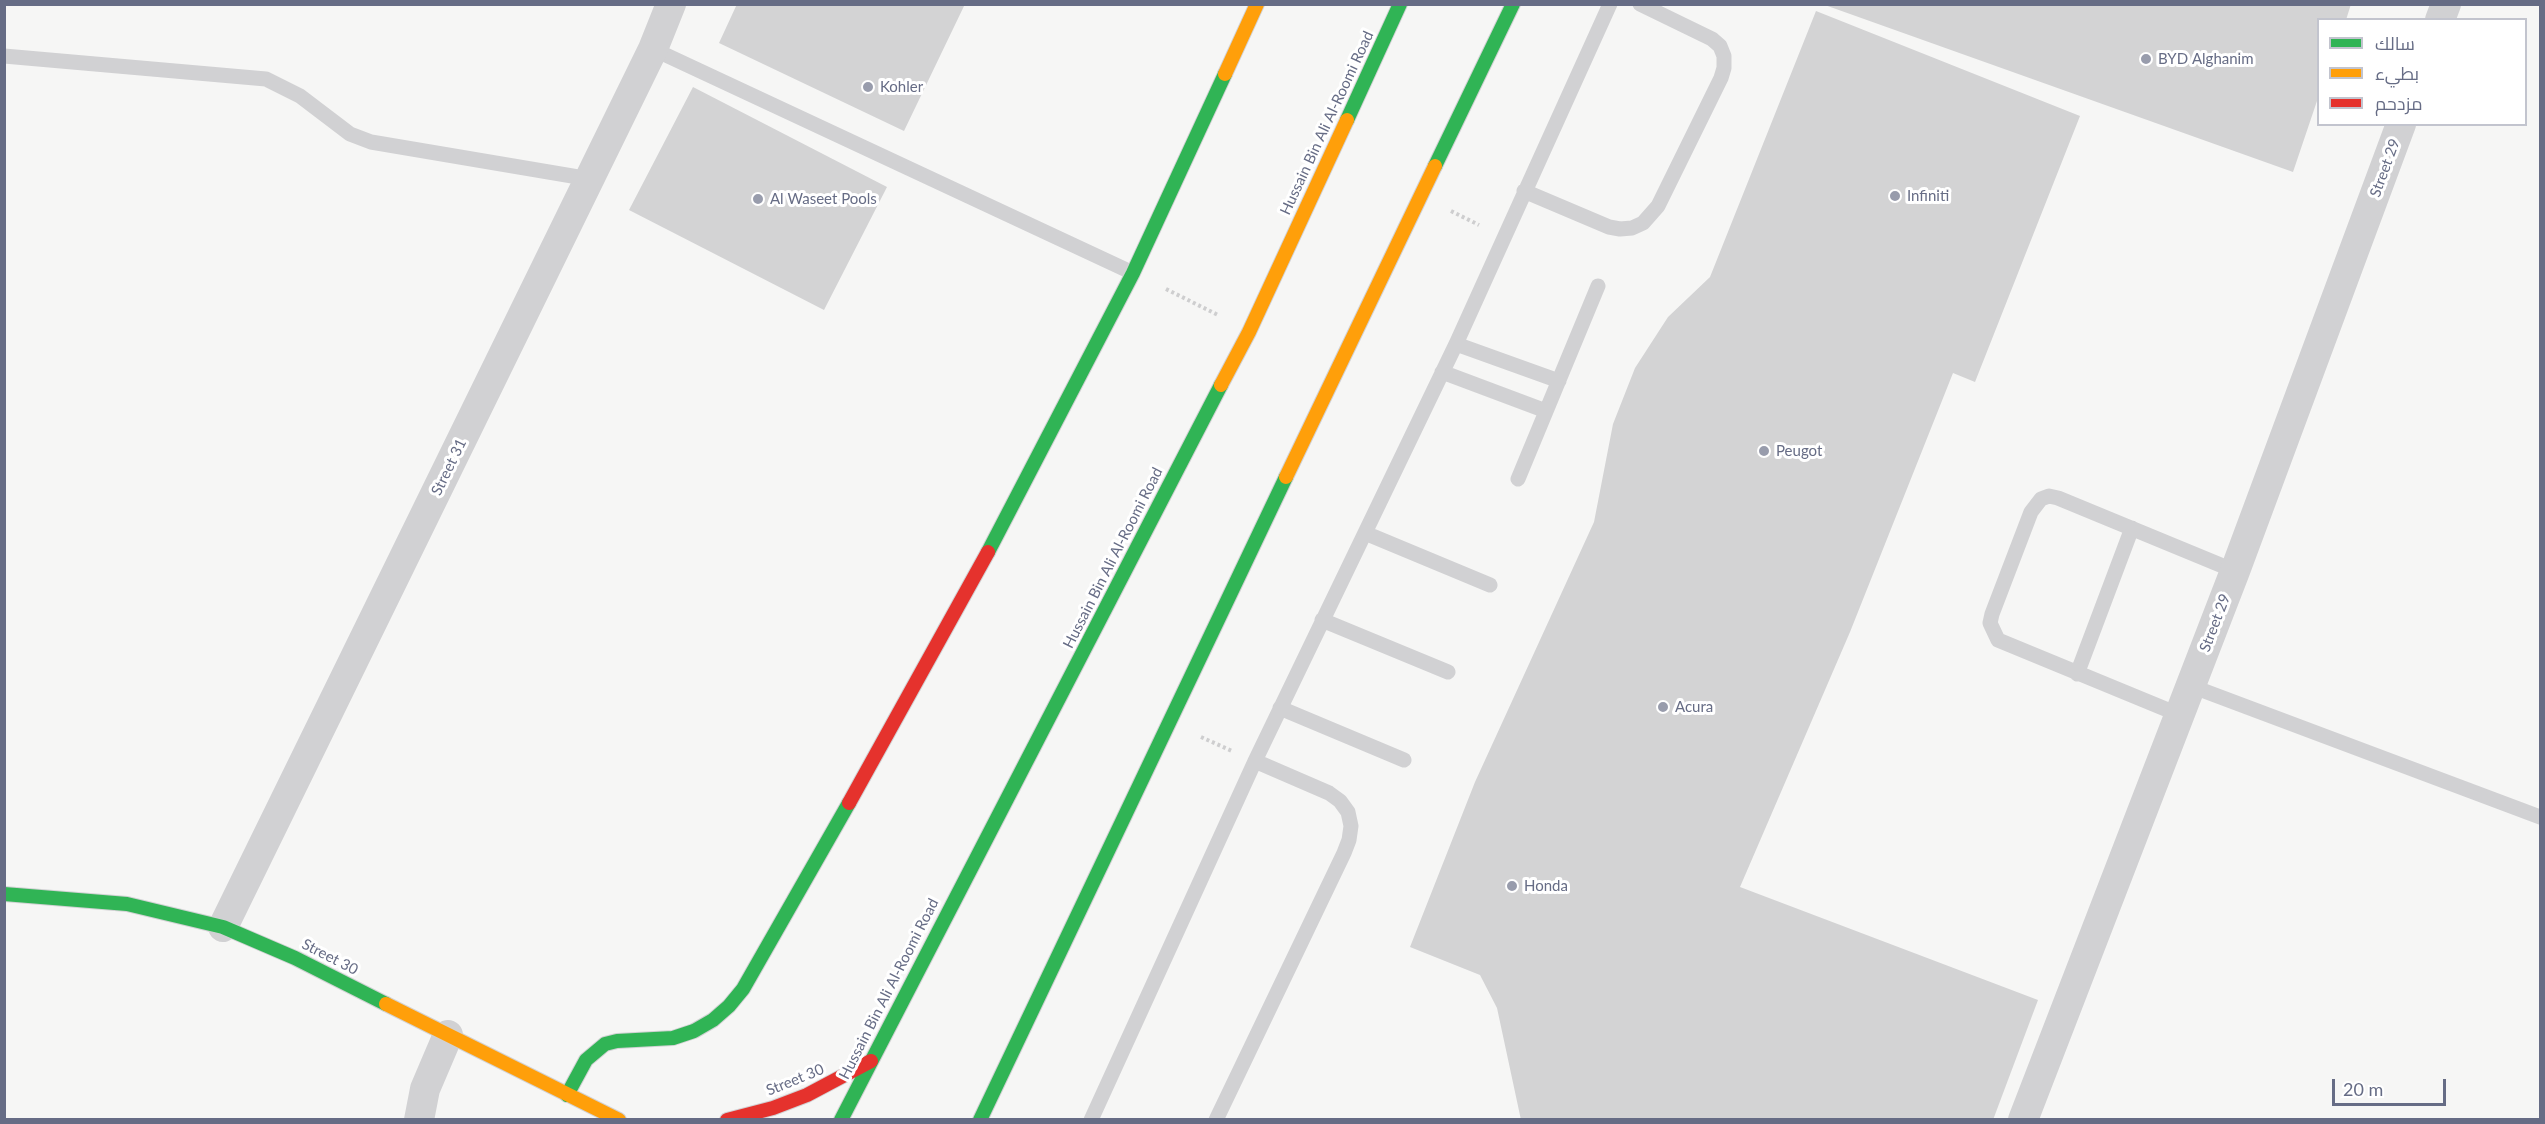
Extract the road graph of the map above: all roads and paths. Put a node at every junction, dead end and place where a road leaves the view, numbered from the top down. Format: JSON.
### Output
{"nodes":[{"id":1,"x":671,"y":4,"type":"edge"},
{"id":2,"x":1257,"y":4,"type":"edge"},
{"id":3,"x":1400,"y":4,"type":"edge"},
{"id":4,"x":1514,"y":4,"type":"edge"},
{"id":5,"x":1610,"y":4,"type":"edge"},
{"id":6,"x":1640,"y":4,"type":"edge"},
{"id":7,"x":653,"y":49,"type":"junction"},
{"id":8,"x":4,"y":56,"type":"edge"},
{"id":9,"x":2400,"y":126,"type":"edge"},
{"id":10,"x":590,"y":179,"type":"junction"},
{"id":11,"x":1524,"y":191,"type":"junction"},
{"id":12,"x":1421,"y":196,"type":"junction"},
{"id":13,"x":1503,"y":237,"type":"junction"},
{"id":14,"x":1133,"y":273,"type":"junction"},
{"id":15,"x":1598,"y":286,"type":"dead end"},
{"id":16,"x":1249,"y":332,"type":"junction"},
{"id":17,"x":1456,"y":344,"type":"junction"},
{"id":18,"x":1442,"y":372,"type":"junction"},
{"id":19,"x":1559,"y":381,"type":"junction"},
{"id":20,"x":1546,"y":411,"type":"junction"},
{"id":21,"x":1518,"y":479,"type":"dead end"},
{"id":22,"x":2132,"y":528,"type":"junction"},
{"id":23,"x":1365,"y":533,"type":"junction"},
{"id":24,"x":2235,"y":570,"type":"junction"},
{"id":25,"x":1490,"y":585,"type":"dead end"},
{"id":26,"x":1322,"y":620,"type":"junction"},
{"id":27,"x":1448,"y":672,"type":"dead end"},
{"id":28,"x":2077,"y":674,"type":"junction"},
{"id":29,"x":2191,"y":686,"type":"junction"},
{"id":30,"x":1280,"y":708,"type":"junction"},
{"id":31,"x":2180,"y":715,"type":"junction"},
{"id":32,"x":1168,"y":722,"type":"junction"},
{"id":33,"x":1404,"y":760,"type":"dead end"},
{"id":34,"x":1255,"y":761,"type":"junction"},
{"id":35,"x":2541,"y":817,"type":"edge"},
{"id":36,"x":4,"y":894,"type":"edge"},
{"id":37,"x":223,"y":927,"type":"junction"},
{"id":38,"x":448,"y":1035,"type":"junction"},
{"id":39,"x":871,"y":1061,"type":"junction"},
{"id":40,"x":567,"y":1095,"type":"junction"},
{"id":41,"x":419,"y":1119,"type":"edge"},
{"id":42,"x":619,"y":1119,"type":"edge"},
{"id":43,"x":727,"y":1119,"type":"edge"},
{"id":44,"x":841,"y":1119,"type":"edge"},
{"id":45,"x":980,"y":1119,"type":"edge"},
{"id":46,"x":1091,"y":1119,"type":"edge"},
{"id":47,"x":1216,"y":1119,"type":"edge"},
{"id":48,"x":2023,"y":1119,"type":"edge"}],
"edges":[{"from":1,"to":7,"type":"street","name":"Street 31"},
{"from":2,"to":14,"type":"main road"},
{"from":3,"to":16,"type":"main road","name":"Hussain Bin Ali Al-Roomi Road"},
{"from":4,"to":12,"type":"main road"},
{"from":5,"to":11,"type":"lane"},
{"from":6,"to":11,"type":"lane"},
{"from":7,"to":10,"type":"street","name":"Street 31"},
{"from":7,"to":14,"type":"lane"},
{"from":8,"to":10,"type":"lane"},
{"from":9,"to":24,"type":"street","name":"Street 29"},
{"from":10,"to":37,"type":"street","name":"Street 31"},
{"from":11,"to":13,"type":"lane"},
{"from":12,"to":13,"type":"path"},
{"from":12,"to":32,"type":"main road"},
{"from":13,"to":17,"type":"lane"},
{"from":14,"to":16,"type":"path"},
{"from":14,"to":40,"type":"main road"},
{"from":15,"to":19,"type":"lane"},
{"from":16,"to":39,"type":"main road","name":"Hussain Bin Ali Al-Roomi Road"},
{"from":17,"to":18,"type":"lane"},
{"from":17,"to":19,"type":"lane"},
{"from":18,"to":20,"type":"lane"},
{"from":18,"to":23,"type":"lane"},
{"from":19,"to":20,"type":"lane"},
{"from":20,"to":21,"type":"lane"},
{"from":22,"to":24,"type":"lane"},
{"from":22,"to":28,"type":"lane"},
{"from":22,"to":28,"type":"lane"},
{"from":23,"to":25,"type":"lane"},
{"from":23,"to":26,"type":"lane"},
{"from":24,"to":29,"type":"street","name":"Street 29"},
{"from":26,"to":27,"type":"lane"},
{"from":26,"to":30,"type":"lane"},
{"from":28,"to":31,"type":"lane"},
{"from":29,"to":31,"type":"street","name":"Street 29"},
{"from":29,"to":35,"type":"lane"},
{"from":30,"to":33,"type":"lane"},
{"from":30,"to":34,"type":"lane"},
{"from":31,"to":48,"type":"street","name":"Street 29"},
{"from":32,"to":34,"type":"path"},
{"from":32,"to":45,"type":"main road"},
{"from":34,"to":46,"type":"lane"},
{"from":34,"to":47,"type":"lane"},
{"from":36,"to":37,"type":"main road","name":"Street 30"},
{"from":37,"to":38,"type":"main road","name":"Street 30"},
{"from":38,"to":40,"type":"main road","name":"Street 30"},
{"from":38,"to":41,"type":"street"},
{"from":39,"to":43,"type":"main road","name":"Street 30"},
{"from":39,"to":44,"type":"main road","name":"Hussain Bin Ali Al-Roomi Road"},
{"from":40,"to":42,"type":"main road","name":"Street 30"}]}
